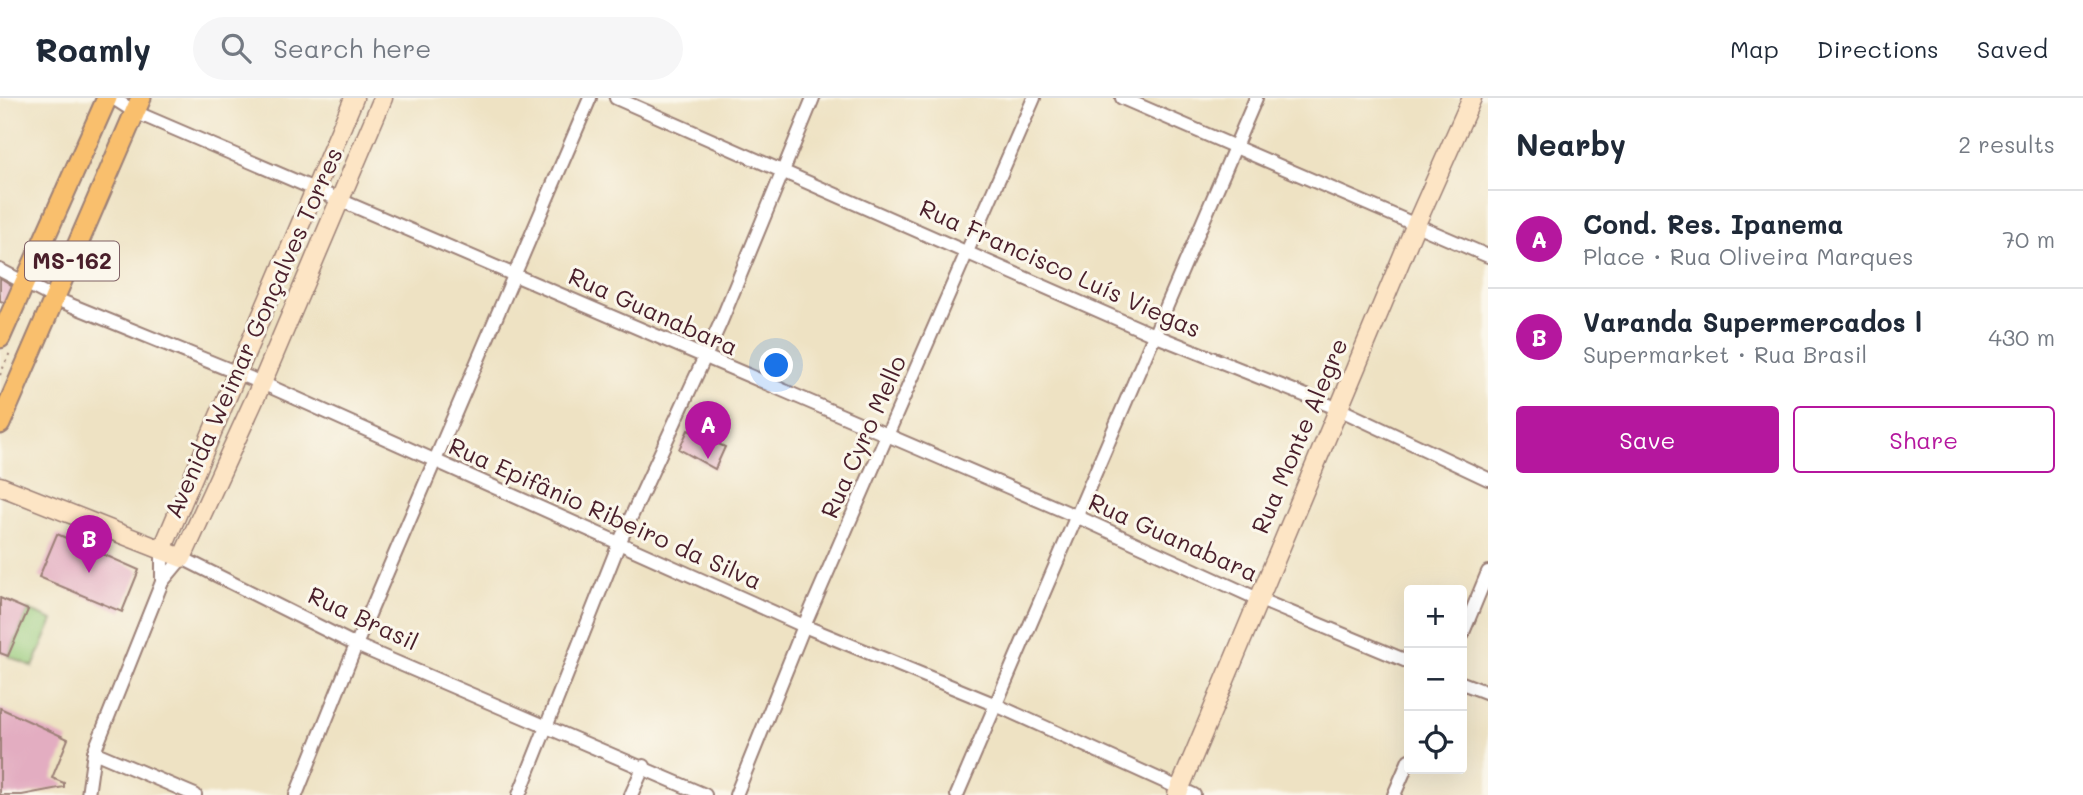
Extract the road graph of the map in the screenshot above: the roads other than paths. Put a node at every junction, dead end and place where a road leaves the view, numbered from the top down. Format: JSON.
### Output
{"nodes":[{"id":1,"x":107,"y":98,"type":"edge"},
{"id":2,"x":113,"y":98,"type":"edge"},
{"id":3,"x":354,"y":98,"type":"edge"},
{"id":4,"x":383,"y":98,"type":"edge"},
{"id":5,"x":590,"y":98,"type":"edge"},
{"id":6,"x":616,"y":98,"type":"edge"},
{"id":7,"x":813,"y":98,"type":"edge"},
{"id":8,"x":1034,"y":98,"type":"edge"},
{"id":9,"x":1122,"y":98,"type":"edge"},
{"id":10,"x":1256,"y":98,"type":"edge"},
{"id":11,"x":1472,"y":98,"type":"edge"},
{"id":12,"x":138,"y":105,"type":"edge"},
{"id":13,"x":1234,"y":148,"type":"junction"},
{"id":14,"x":782,"y":171,"type":"junction"},
{"id":15,"x":314,"y":188,"type":"junction"},
{"id":16,"x":340,"y":198,"type":"junction"},
{"id":17,"x":1416,"y":224,"type":"junction"},
{"id":18,"x":967,"y":251,"type":"junction"},
{"id":19,"x":1488,"y":256,"type":"edge"},
{"id":20,"x":0,"y":270,"type":"edge"},
{"id":21,"x":515,"y":273,"type":"junction"},
{"id":22,"x":24,"y":281,"type":"junction"},
{"id":23,"x":56,"y":299,"type":"junction"},
{"id":24,"x":1154,"y":335,"type":"junction"},
{"id":25,"x":0,"y":338,"type":"edge"},
{"id":26,"x":705,"y":358,"type":"junction"},
{"id":27,"x":237,"y":374,"type":"junction"},
{"id":28,"x":261,"y":383,"type":"junction"},
{"id":29,"x":1339,"y":409,"type":"junction"},
{"id":30,"x":0,"y":424,"type":"edge"},
{"id":31,"x":888,"y":437,"type":"junction"},
{"id":32,"x":434,"y":460,"type":"junction"},
{"id":33,"x":1488,"y":479,"type":"edge"},
{"id":34,"x":0,"y":486,"type":"edge"},
{"id":35,"x":1078,"y":517,"type":"junction"},
{"id":36,"x":620,"y":541,"type":"junction"},
{"id":37,"x":162,"y":550,"type":"junction"},
{"id":38,"x":182,"y":558,"type":"junction"},
{"id":39,"x":1488,"y":572,"type":"edge"},
{"id":40,"x":162,"y":582,"type":"junction"},
{"id":41,"x":1258,"y":599,"type":"junction"},
{"id":42,"x":1467,"y":623,"type":"edge"},
{"id":43,"x":804,"y":626,"type":"junction"},
{"id":44,"x":356,"y":645,"type":"junction"},
{"id":45,"x":1404,"y":660,"type":"edge"},
{"id":46,"x":1467,"y":685,"type":"edge"},
{"id":47,"x":1488,"y":693,"type":"edge"},
{"id":48,"x":996,"y":705,"type":"junction"},
{"id":49,"x":549,"y":725,"type":"junction"},
{"id":50,"x":94,"y":752,"type":"junction"},
{"id":51,"x":644,"y":766,"type":"junction"},
{"id":52,"x":1404,"y":772,"type":"edge"},
{"id":53,"x":1183,"y":793,"type":"edge"},
{"id":54,"x":88,"y":795,"type":"edge"},
{"id":55,"x":195,"y":795,"type":"edge"},
{"id":56,"x":296,"y":795,"type":"edge"},
{"id":57,"x":519,"y":795,"type":"edge"},
{"id":58,"x":631,"y":795,"type":"edge"},
{"id":59,"x":705,"y":795,"type":"edge"},
{"id":60,"x":736,"y":795,"type":"edge"},
{"id":61,"x":957,"y":795,"type":"edge"},
{"id":62,"x":1394,"y":795,"type":"edge"}],
"edges":[{"from":1,"to":22,"type":"main road","number":"MS-162"},
{"from":2,"to":12,"type":"street","name":"Rua Guanabara"},
{"from":3,"to":15,"type":"main road","name":"Avenida Weimar Gonçalves Torres"},
{"from":4,"to":16,"type":"main road","name":"Avenida Weimar Gonçalves Torres"},
{"from":5,"to":21,"type":"street"},
{"from":6,"to":14,"type":"street","name":"Rua Francisco Luís Viegas"},
{"from":7,"to":14,"type":"street"},
{"from":8,"to":18,"type":"street","name":"Rua Cyro Mello"},
{"from":9,"to":13,"type":"street"},
{"from":10,"to":13,"type":"street"},
{"from":11,"to":17,"type":"main road","name":"Rua Monte Alegre"},
{"from":12,"to":15,"type":"street","name":"Rua Guanabara"},
{"from":12,"to":23,"type":"main road","number":"MS-162"},
{"from":13,"to":17,"type":"street"},
{"from":13,"to":24,"type":"street"},
{"from":14,"to":18,"type":"street","name":"Rua Francisco Luís Viegas"},
{"from":14,"to":26,"type":"street"},
{"from":15,"to":16,"type":"street","name":"Rua Guanabara"},
{"from":15,"to":27,"type":"main road","name":"Avenida Weimar Gonçalves Torres"},
{"from":16,"to":21,"type":"street","name":"Rua Guanabara"},
{"from":16,"to":28,"type":"main road","name":"Avenida Weimar Gonçalves Torres"},
{"from":17,"to":19,"type":"street"},
{"from":17,"to":29,"type":"main road","name":"Rua Monte Alegre"},
{"from":18,"to":24,"type":"street","name":"Rua Francisco Luís Viegas"},
{"from":18,"to":31,"type":"street","name":"Rua Cyro Mello"},
{"from":20,"to":22,"type":"street","name":"Rua Epifânio Ribeiro da Silva"},
{"from":21,"to":26,"type":"street","name":"Rua Guanabara"},
{"from":21,"to":32,"type":"street"},
{"from":22,"to":23,"type":"street","name":"Rua Epifânio Ribeiro da Silva"},
{"from":22,"to":25,"type":"main road","number":"MS-162"},
{"from":23,"to":27,"type":"street","name":"Rua Epifânio Ribeiro da Silva"},
{"from":23,"to":30,"type":"main road","number":"MS-162"},
{"from":24,"to":29,"type":"street","name":"Rua Francisco Luís Viegas"},
{"from":24,"to":35,"type":"street"},
{"from":26,"to":31,"type":"street","name":"Rua Guanabara"},
{"from":26,"to":36,"type":"street"},
{"from":27,"to":28,"type":"street","name":"Rua Epifânio Ribeiro da Silva"},
{"from":27,"to":37,"type":"main road","name":"Avenida Weimar Gonçalves Torres"},
{"from":28,"to":32,"type":"street","name":"Rua Epifânio Ribeiro da Silva"},
{"from":28,"to":38,"type":"main road","name":"Avenida Weimar Gonçalves Torres"},
{"from":29,"to":33,"type":"street","name":"Rua Francisco Luís Viegas"},
{"from":29,"to":41,"type":"main road","name":"Rua Monte Alegre"},
{"from":31,"to":35,"type":"street","name":"Rua Guanabara"},
{"from":31,"to":43,"type":"street","name":"Rua Cyro Mello"},
{"from":32,"to":36,"type":"street","name":"Rua Epifânio Ribeiro da Silva"},
{"from":32,"to":44,"type":"street"},
{"from":34,"to":37,"type":"main road","name":"Rua Brasil"},
{"from":35,"to":41,"type":"street","name":"Rua Guanabara"},
{"from":35,"to":48,"type":"street"},
{"from":36,"to":43,"type":"street","name":"Rua Epifânio Ribeiro da Silva"},
{"from":36,"to":49,"type":"street"},
{"from":37,"to":38,"type":"main road","name":"Rua Brasil"},
{"from":37,"to":40,"type":"street","name":"Avenida Weimar Gonçalves Torres"},
{"from":38,"to":40,"type":"street","name":"Avenida Weimar Gonçalves Torres"},
{"from":38,"to":44,"type":"street","name":"Rua Brasil"},
{"from":39,"to":42,"type":"street"},
{"from":40,"to":50,"type":"street","name":"Avenida Weimar Gonçalves Torres"},
{"from":41,"to":45,"type":"street","name":"Rua Guanabara"},
{"from":41,"to":53,"type":"main road","name":"Rua Monte Alegre"},
{"from":43,"to":48,"type":"street","name":"Rua Epifânio Ribeiro da Silva"},
{"from":43,"to":60,"type":"street","name":"Rua Cyro Mello"},
{"from":44,"to":49,"type":"street","name":"Rua Brasil"},
{"from":44,"to":56,"type":"street"},
{"from":46,"to":47,"type":"street"},
{"from":48,"to":53,"type":"street","name":"Rua Epifânio Ribeiro da Silva"},
{"from":48,"to":61,"type":"street"},
{"from":49,"to":51,"type":"street","name":"Rua Brasil"},
{"from":49,"to":57,"type":"street"},
{"from":50,"to":54,"type":"street","name":"Avenida Weimar Gonçalves Torres"},
{"from":50,"to":55,"type":"street"},
{"from":51,"to":58,"type":"street"},
{"from":51,"to":59,"type":"street","name":"Rua Brasil"},
{"from":52,"to":62,"type":"street"}]}
